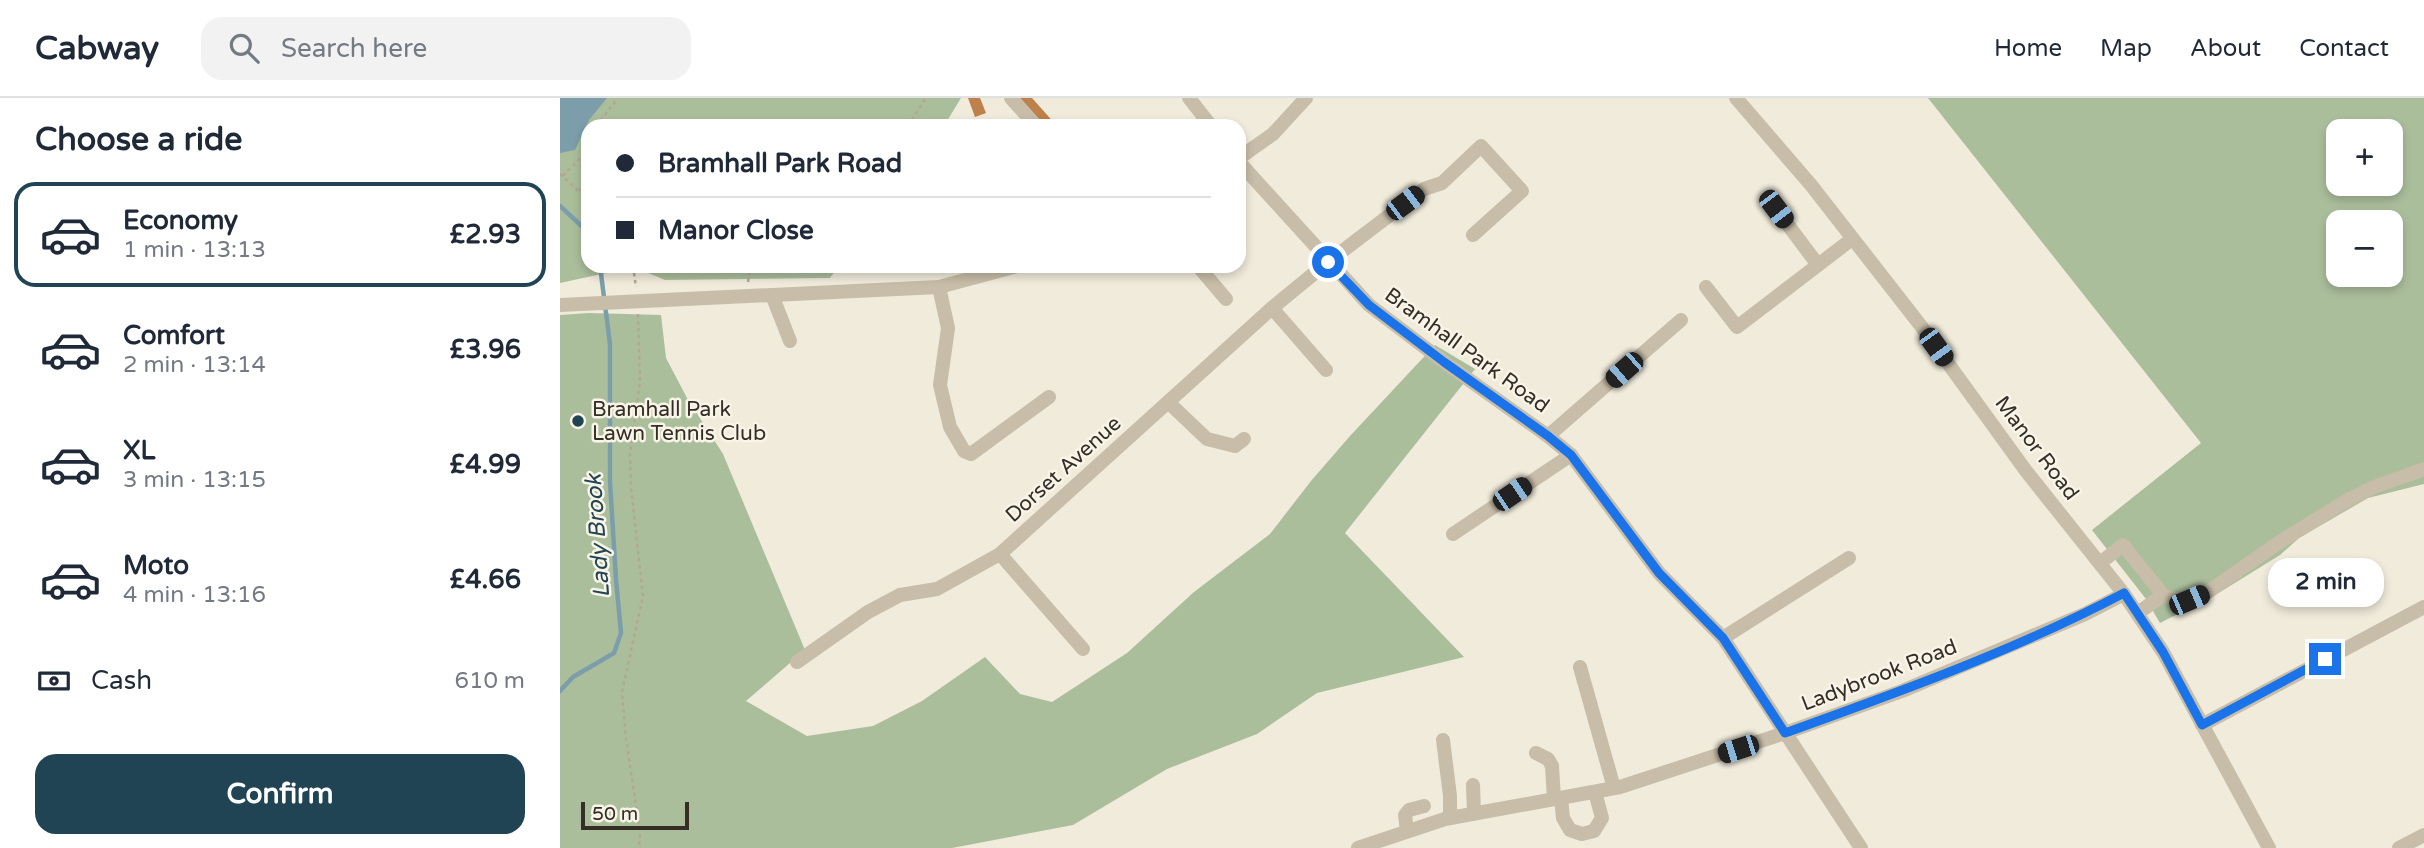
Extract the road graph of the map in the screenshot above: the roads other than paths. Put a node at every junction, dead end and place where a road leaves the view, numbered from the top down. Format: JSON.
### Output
{"nodes":[{"id":1,"x":1010,"y":98,"type":"edge"},
{"id":2,"x":1189,"y":98,"type":"edge"},
{"id":3,"x":1306,"y":98,"type":"edge"},
{"id":4,"x":1736,"y":98,"type":"edge"},
{"id":5,"x":1030,"y":119,"type":"edge"},
{"id":6,"x":1206,"y":119,"type":"edge"},
{"id":7,"x":1246,"y":155,"type":"edge"},
{"id":8,"x":1246,"y":168,"type":"edge"},
{"id":9,"x":1776,"y":209,"type":"dead end"},
{"id":10,"x":1473,"y":235,"type":"dead end"},
{"id":11,"x":1852,"y":239,"type":"junction"},
{"id":12,"x":1328,"y":262,"type":"junction"},
{"id":13,"x":1818,"y":265,"type":"junction"},
{"id":14,"x":991,"y":273,"type":"edge"},
{"id":15,"x":1204,"y":273,"type":"edge"},
{"id":16,"x":939,"y":287,"type":"junction"},
{"id":17,"x":1706,"y":287,"type":"dead end"},
{"id":18,"x":772,"y":295,"type":"junction"},
{"id":19,"x":1226,"y":299,"type":"dead end"},
{"id":20,"x":564,"y":305,"type":"edge"},
{"id":21,"x":1272,"y":308,"type":"junction"},
{"id":22,"x":1681,"y":320,"type":"dead end"},
{"id":23,"x":790,"y":341,"type":"dead end"},
{"id":24,"x":1326,"y":370,"type":"dead end"},
{"id":25,"x":1049,"y":397,"type":"dead end"},
{"id":26,"x":1168,"y":402,"type":"junction"},
{"id":27,"x":1548,"y":436,"type":"junction"},
{"id":28,"x":1244,"y":439,"type":"dead end"},
{"id":29,"x":1571,"y":455,"type":"junction"},
{"id":30,"x":2424,"y":469,"type":"edge"},
{"id":31,"x":1453,"y":534,"type":"dead end"},
{"id":32,"x":1000,"y":554,"type":"junction"},
{"id":33,"x":1849,"y":558,"type":"dead end"},
{"id":34,"x":2100,"y":563,"type":"junction"},
{"id":35,"x":2124,"y":593,"type":"junction"},
{"id":36,"x":2163,"y":595,"type":"junction"},
{"id":37,"x":2424,"y":607,"type":"edge"},
{"id":38,"x":2138,"y":613,"type":"junction"},
{"id":39,"x":1723,"y":638,"type":"junction"},
{"id":40,"x":1083,"y":649,"type":"dead end"},
{"id":41,"x":797,"y":662,"type":"dead end"},
{"id":42,"x":1580,"y":667,"type":"dead end"},
{"id":43,"x":2202,"y":725,"type":"junction"},
{"id":44,"x":1785,"y":733,"type":"junction"},
{"id":45,"x":1443,"y":740,"type":"dead end"},
{"id":46,"x":1536,"y":753,"type":"dead end"},
{"id":47,"x":1473,"y":785,"type":"dead end"},
{"id":48,"x":1614,"y":788,"type":"junction"},
{"id":49,"x":1595,"y":792,"type":"junction"},
{"id":50,"x":1558,"y":798,"type":"junction"},
{"id":51,"x":1424,"y":806,"type":"dead end"},
{"id":52,"x":1474,"y":813,"type":"junction"},
{"id":53,"x":1450,"y":818,"type":"junction"},
{"id":54,"x":1407,"y":831,"type":"junction"},
{"id":55,"x":2424,"y":835,"type":"edge"},
{"id":56,"x":1357,"y":848,"type":"edge"},
{"id":57,"x":1861,"y":848,"type":"edge"},
{"id":58,"x":2269,"y":848,"type":"edge"},
{"id":59,"x":2399,"y":848,"type":"edge"}],
"edges":[{"from":1,"to":5,"type":"street"},
{"from":2,"to":6,"type":"street"},
{"from":3,"to":7,"type":"street"},
{"from":4,"to":11,"type":"street","name":"Manor Road"},
{"from":8,"to":12,"type":"street","name":"Bramhall Park Road"},
{"from":9,"to":13,"type":"street"},
{"from":10,"to":12,"type":"street","name":"Dorset Avenue"},
{"from":11,"to":13,"type":"street"},
{"from":11,"to":34,"type":"street","name":"Manor Road"},
{"from":12,"to":21,"type":"street","name":"Dorset Avenue"},
{"from":12,"to":27,"type":"street","name":"Bramhall Park Road"},
{"from":13,"to":17,"type":"street"},
{"from":14,"to":16,"type":"street"},
{"from":15,"to":19,"type":"street"},
{"from":16,"to":18,"type":"street"},
{"from":16,"to":25,"type":"street"},
{"from":18,"to":20,"type":"street"},
{"from":18,"to":23,"type":"street"},
{"from":21,"to":24,"type":"street"},
{"from":21,"to":26,"type":"street","name":"Dorset Avenue"},
{"from":22,"to":27,"type":"street"},
{"from":26,"to":28,"type":"street"},
{"from":26,"to":32,"type":"street","name":"Dorset Avenue"},
{"from":27,"to":29,"type":"street","name":"Bramhall Park Road"},
{"from":29,"to":31,"type":"street"},
{"from":29,"to":39,"type":"street","name":"Bramhall Park Road"},
{"from":30,"to":36,"type":"street"},
{"from":32,"to":40,"type":"street"},
{"from":32,"to":41,"type":"street","name":"Dorset Avenue"},
{"from":33,"to":39,"type":"street"},
{"from":34,"to":35,"type":"street","name":"Manor Road"},
{"from":34,"to":36,"type":"street"},
{"from":35,"to":38,"type":"street","name":"Manor Road"},
{"from":35,"to":44,"type":"street","name":"Ladybrook Road"},
{"from":36,"to":38,"type":"street"},
{"from":37,"to":43,"type":"street"},
{"from":38,"to":43,"type":"street","name":"Manor Road"},
{"from":39,"to":44,"type":"street","name":"Bramhall Park Road"},
{"from":42,"to":48,"type":"street"},
{"from":43,"to":58,"type":"street","name":"Manor Road"},
{"from":44,"to":48,"type":"street","name":"Ladybrook Road"},
{"from":44,"to":57,"type":"street","name":"Bramhall Park Road"},
{"from":45,"to":53,"type":"street"},
{"from":46,"to":50,"type":"street"},
{"from":47,"to":52,"type":"street"},
{"from":48,"to":49,"type":"street","name":"Ladybrook Road"},
{"from":49,"to":50,"type":"street","name":"Ladybrook Road"},
{"from":49,"to":50,"type":"street"},
{"from":50,"to":52,"type":"street","name":"Ladybrook Road"},
{"from":51,"to":54,"type":"street"},
{"from":52,"to":53,"type":"street","name":"Ladybrook Road"},
{"from":53,"to":54,"type":"street","name":"Ladybrook Road"},
{"from":54,"to":56,"type":"street","name":"Ladybrook Road"},
{"from":55,"to":59,"type":"street"}]}
